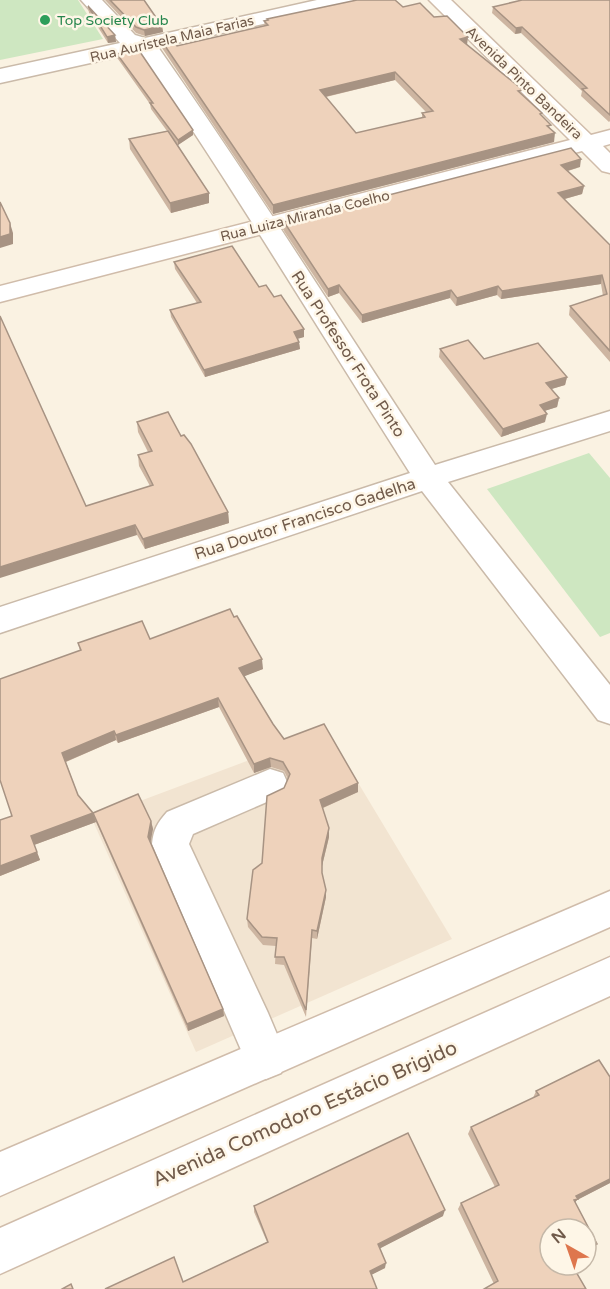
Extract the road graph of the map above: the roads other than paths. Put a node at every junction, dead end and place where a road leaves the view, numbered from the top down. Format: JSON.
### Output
{"nodes":[{"id":1,"x":91,"y":0,"type":"edge"},
{"id":2,"x":345,"y":0,"type":"edge"},
{"id":3,"x":439,"y":0,"type":"edge"},
{"id":4,"x":461,"y":0,"type":"edge"},
{"id":5,"x":146,"y":45,"type":"junction"},
{"id":6,"x":0,"y":76,"type":"edge"},
{"id":7,"x":603,"y":140,"type":"edge"},
{"id":8,"x":610,"y":166,"type":"edge"},
{"id":9,"x":265,"y":226,"type":"junction"},
{"id":10,"x":0,"y":294,"type":"edge"},
{"id":11,"x":610,"y":421,"type":"edge"},
{"id":12,"x":428,"y":478,"type":"junction"},
{"id":13,"x":0,"y":620,"type":"edge"},
{"id":14,"x":610,"y":710,"type":"edge"},
{"id":15,"x":270,"y":784,"type":"dead end"},
{"id":16,"x":610,"y":909,"type":"edge"},
{"id":17,"x":610,"y":976,"type":"edge"},
{"id":18,"x":266,"y":1058,"type":"junction"},
{"id":19,"x":0,"y":1174,"type":"edge"},
{"id":20,"x":0,"y":1251,"type":"edge"}],
"edges":[{"from":1,"to":5,"type":"street","name":"Rua Professor Frota Pinto"},
{"from":2,"to":5,"type":"street","name":"Rua Auristela Maia Farias"},
{"from":3,"to":7,"type":"street","name":"Avenida Pinto Bandeira"},
{"from":4,"to":7,"type":"street","name":"Avenida Pinto Bandeira"},
{"from":5,"to":6,"type":"street","name":"Rua Auristela Maia Farias"},
{"from":5,"to":9,"type":"street","name":"Rua Professor Frota Pinto"},
{"from":7,"to":8,"type":"street","name":"Avenida Pinto Bandeira"},
{"from":7,"to":9,"type":"street","name":"Rua Luiza Miranda Coelho"},
{"from":9,"to":10,"type":"street","name":"Rua Luiza Miranda Coelho"},
{"from":9,"to":12,"type":"street","name":"Rua Professor Frota Pinto"},
{"from":11,"to":12,"type":"street","name":"Rua Doutor Francisco Gadelha"},
{"from":12,"to":13,"type":"street","name":"Rua Doutor Francisco Gadelha"},
{"from":12,"to":14,"type":"street","name":"Rua Professor Frota Pinto"},
{"from":15,"to":18,"type":"street"},
{"from":16,"to":18,"type":"street"},
{"from":17,"to":20,"type":"street","name":"Avenida Comodoro Estácio Brigido"},
{"from":18,"to":19,"type":"street"}]}
